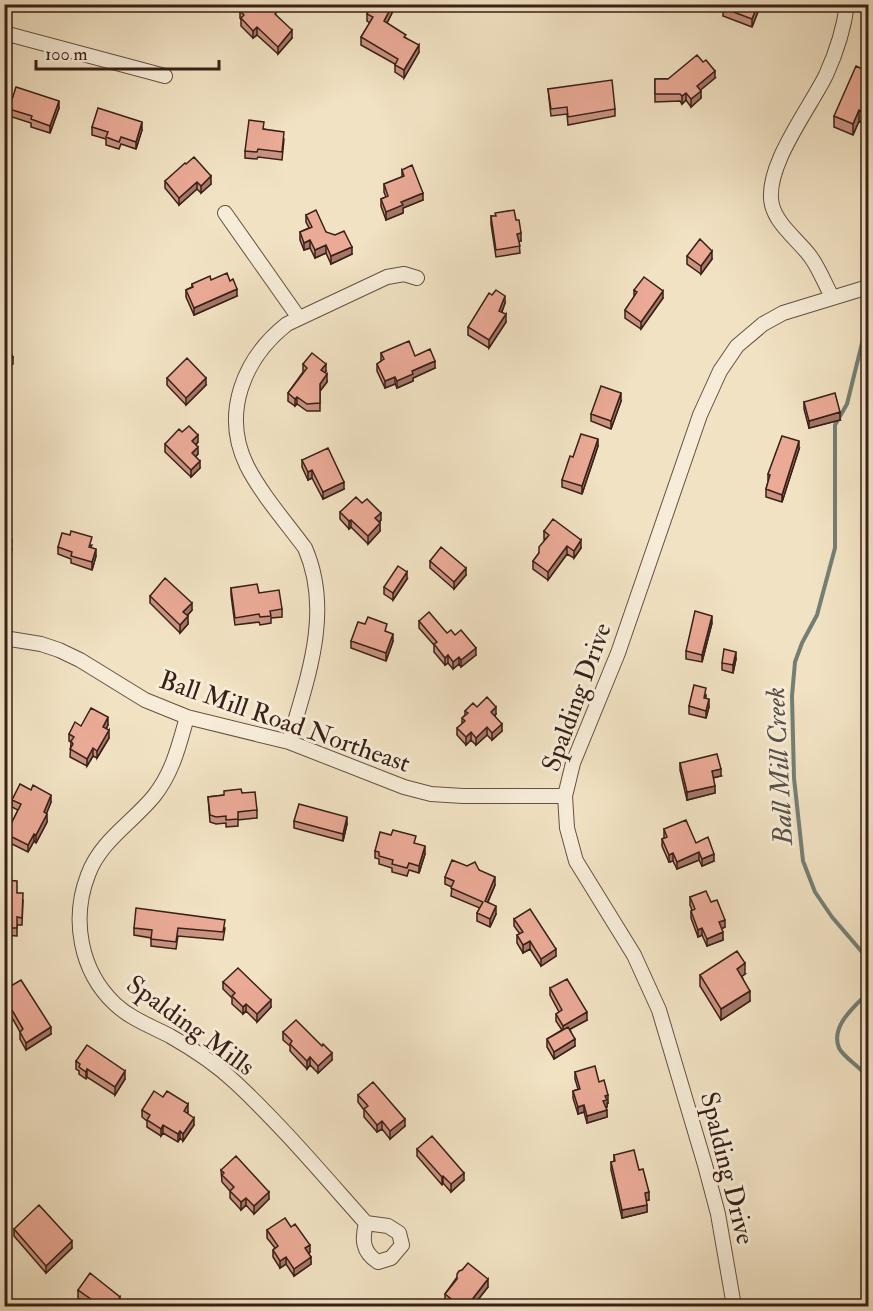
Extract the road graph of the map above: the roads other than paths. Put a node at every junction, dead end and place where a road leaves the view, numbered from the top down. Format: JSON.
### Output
{"nodes":[{"id":1,"x":847,"y":4,"type":"edge"},
{"id":2,"x":4,"y":33,"type":"edge"},
{"id":3,"x":165,"y":76,"type":"dead end"},
{"id":4,"x":225,"y":213,"type":"dead end"},
{"id":5,"x":417,"y":278,"type":"dead end"},
{"id":6,"x":868,"y":287,"type":"edge"},
{"id":7,"x":832,"y":297,"type":"junction"},
{"id":8,"x":299,"y":318,"type":"junction"},
{"id":9,"x":4,"y":638,"type":"edge"},
{"id":10,"x":186,"y":717,"type":"junction"},
{"id":11,"x":289,"y":742,"type":"junction"},
{"id":12,"x":565,"y":796,"type":"junction"},
{"id":13,"x":366,"y":1223,"type":"dead end"},
{"id":14,"x":734,"y":1306,"type":"edge"}],
"edges":[{"from":1,"to":7,"type":"street"},
{"from":2,"to":3,"type":"street"},
{"from":4,"to":8,"type":"street"},
{"from":5,"to":8,"type":"street"},
{"from":6,"to":7,"type":"street","name":"Spalding Drive"},
{"from":7,"to":12,"type":"street","name":"Spalding Drive"},
{"from":8,"to":11,"type":"street"},
{"from":9,"to":10,"type":"street","name":"Ball Mill Road Northeast"},
{"from":10,"to":11,"type":"street","name":"Ball Mill Road Northeast"},
{"from":10,"to":13,"type":"street","name":"Spalding Mills"},
{"from":11,"to":12,"type":"street","name":"Ball Mill Road Northeast"},
{"from":12,"to":14,"type":"street","name":"Spalding Drive"}]}
